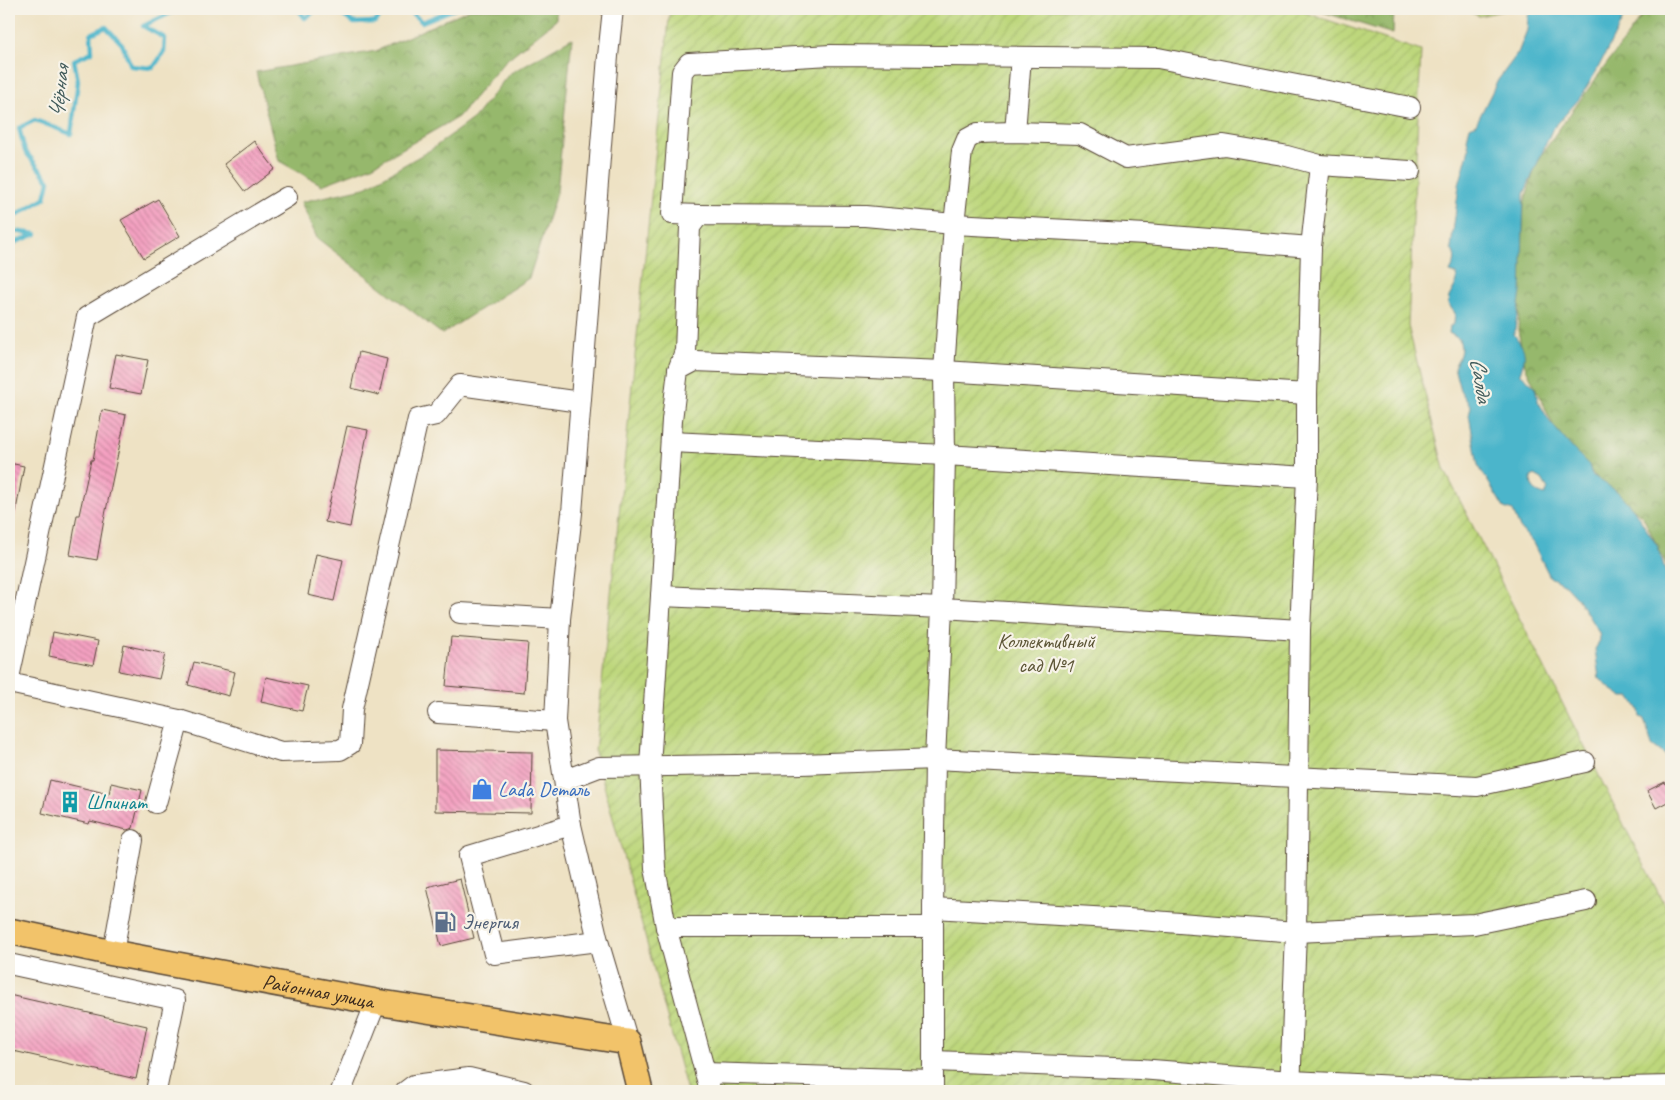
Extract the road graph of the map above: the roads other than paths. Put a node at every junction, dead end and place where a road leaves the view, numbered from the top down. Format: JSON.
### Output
{"nodes":[{"id":1,"x":613,"y":9,"type":"edge"},
{"id":2,"x":1021,"y":57,"type":"junction"},
{"id":3,"x":1410,"y":107,"type":"dead end"},
{"id":4,"x":1015,"y":132,"type":"junction"},
{"id":5,"x":1320,"y":165,"type":"junction"},
{"id":6,"x":1410,"y":171,"type":"dead end"},
{"id":7,"x":287,"y":197,"type":"dead end"},
{"id":8,"x":698,"y":215,"type":"junction"},
{"id":9,"x":954,"y":224,"type":"junction"},
{"id":10,"x":1312,"y":247,"type":"junction"},
{"id":11,"x":678,"y":370,"type":"junction"},
{"id":12,"x":944,"y":372,"type":"junction"},
{"id":13,"x":1307,"y":394,"type":"junction"},
{"id":14,"x":580,"y":402,"type":"junction"},
{"id":15,"x":670,"y":442,"type":"junction"},
{"id":16,"x":945,"y":455,"type":"junction"},
{"id":17,"x":1307,"y":477,"type":"junction"},
{"id":18,"x":661,"y":596,"type":"junction"},
{"id":19,"x":942,"y":608,"type":"junction"},
{"id":20,"x":460,"y":613,"type":"dead end"},
{"id":21,"x":560,"y":619,"type":"junction"},
{"id":22,"x":1300,"y":630,"type":"junction"},
{"id":23,"x":9,"y":678,"type":"edge"},
{"id":24,"x":9,"y":683,"type":"edge"},
{"id":25,"x":438,"y":713,"type":"dead end"},
{"id":26,"x":179,"y":720,"type":"junction"},
{"id":27,"x":555,"y":720,"type":"junction"},
{"id":28,"x":935,"y":758,"type":"junction"},
{"id":29,"x":1585,"y":762,"type":"dead end"},
{"id":30,"x":650,"y":766,"type":"junction"},
{"id":31,"x":1297,"y":778,"type":"junction"},
{"id":32,"x":565,"y":780,"type":"junction"},
{"id":33,"x":156,"y":803,"type":"dead end"},
{"id":34,"x":571,"y":825,"type":"junction"},
{"id":35,"x":133,"y":840,"type":"dead end"},
{"id":36,"x":1586,"y":901,"type":"dead end"},
{"id":37,"x":933,"y":918,"type":"junction"},
{"id":38,"x":666,"y":926,"type":"junction"},
{"id":39,"x":9,"y":930,"type":"edge"},
{"id":40,"x":1296,"y":932,"type":"junction"},
{"id":41,"x":598,"y":941,"type":"junction"},
{"id":42,"x":113,"y":953,"type":"junction"},
{"id":43,"x":9,"y":964,"type":"edge"},
{"id":44,"x":376,"y":1002,"type":"junction"},
{"id":45,"x":628,"y":1042,"type":"junction"},
{"id":46,"x":933,"y":1077,"type":"edge"},
{"id":47,"x":707,"y":1082,"type":"edge"},
{"id":48,"x":1290,"y":1086,"type":"edge"},
{"id":49,"x":1671,"y":1086,"type":"edge"},
{"id":50,"x":156,"y":1091,"type":"edge"},
{"id":51,"x":341,"y":1091,"type":"edge"},
{"id":52,"x":406,"y":1091,"type":"edge"},
{"id":53,"x":524,"y":1091,"type":"edge"},
{"id":54,"x":640,"y":1091,"type":"edge"}],
"edges":[{"from":1,"to":14,"type":"street"},
{"from":2,"to":3,"type":"street"},
{"from":2,"to":4,"type":"street"},
{"from":2,"to":8,"type":"street"},
{"from":4,"to":5,"type":"street"},
{"from":4,"to":9,"type":"street"},
{"from":5,"to":6,"type":"street"},
{"from":5,"to":10,"type":"street"},
{"from":7,"to":23,"type":"street"},
{"from":8,"to":9,"type":"street"},
{"from":8,"to":11,"type":"street"},
{"from":9,"to":10,"type":"street"},
{"from":9,"to":12,"type":"street"},
{"from":10,"to":13,"type":"street"},
{"from":11,"to":12,"type":"street"},
{"from":11,"to":15,"type":"street"},
{"from":12,"to":13,"type":"street"},
{"from":12,"to":16,"type":"street"},
{"from":13,"to":17,"type":"street"},
{"from":14,"to":21,"type":"street"},
{"from":14,"to":26,"type":"street"},
{"from":15,"to":16,"type":"street"},
{"from":15,"to":18,"type":"street"},
{"from":16,"to":17,"type":"street"},
{"from":16,"to":19,"type":"street"},
{"from":17,"to":22,"type":"street"},
{"from":18,"to":19,"type":"street"},
{"from":18,"to":30,"type":"street"},
{"from":19,"to":22,"type":"street"},
{"from":19,"to":28,"type":"street"},
{"from":20,"to":21,"type":"street"},
{"from":21,"to":27,"type":"street"},
{"from":22,"to":31,"type":"street"},
{"from":24,"to":26,"type":"street"},
{"from":25,"to":27,"type":"street"},
{"from":26,"to":33,"type":"street"},
{"from":27,"to":32,"type":"street"},
{"from":28,"to":30,"type":"street"},
{"from":28,"to":31,"type":"street"},
{"from":28,"to":37,"type":"street"},
{"from":29,"to":31,"type":"street"},
{"from":30,"to":32,"type":"street"},
{"from":30,"to":38,"type":"street"},
{"from":31,"to":40,"type":"street"},
{"from":32,"to":34,"type":"street"},
{"from":34,"to":41,"type":"street"},
{"from":34,"to":41,"type":"street"},
{"from":35,"to":42,"type":"street"},
{"from":36,"to":40,"type":"street"},
{"from":37,"to":38,"type":"street"},
{"from":37,"to":40,"type":"street"},
{"from":37,"to":46,"type":"street"},
{"from":38,"to":47,"type":"street"},
{"from":39,"to":42,"type":"main road","name":"Районная улица"},
{"from":40,"to":48,"type":"street"},
{"from":41,"to":45,"type":"street"},
{"from":42,"to":44,"type":"main road","name":"Районная улица"},
{"from":43,"to":50,"type":"street"},
{"from":44,"to":45,"type":"main road","name":"Районная улица"},
{"from":44,"to":51,"type":"street"},
{"from":45,"to":54,"type":"main road"},
{"from":46,"to":47,"type":"street"},
{"from":46,"to":48,"type":"street"},
{"from":48,"to":49,"type":"street"},
{"from":52,"to":53,"type":"street"}]}
